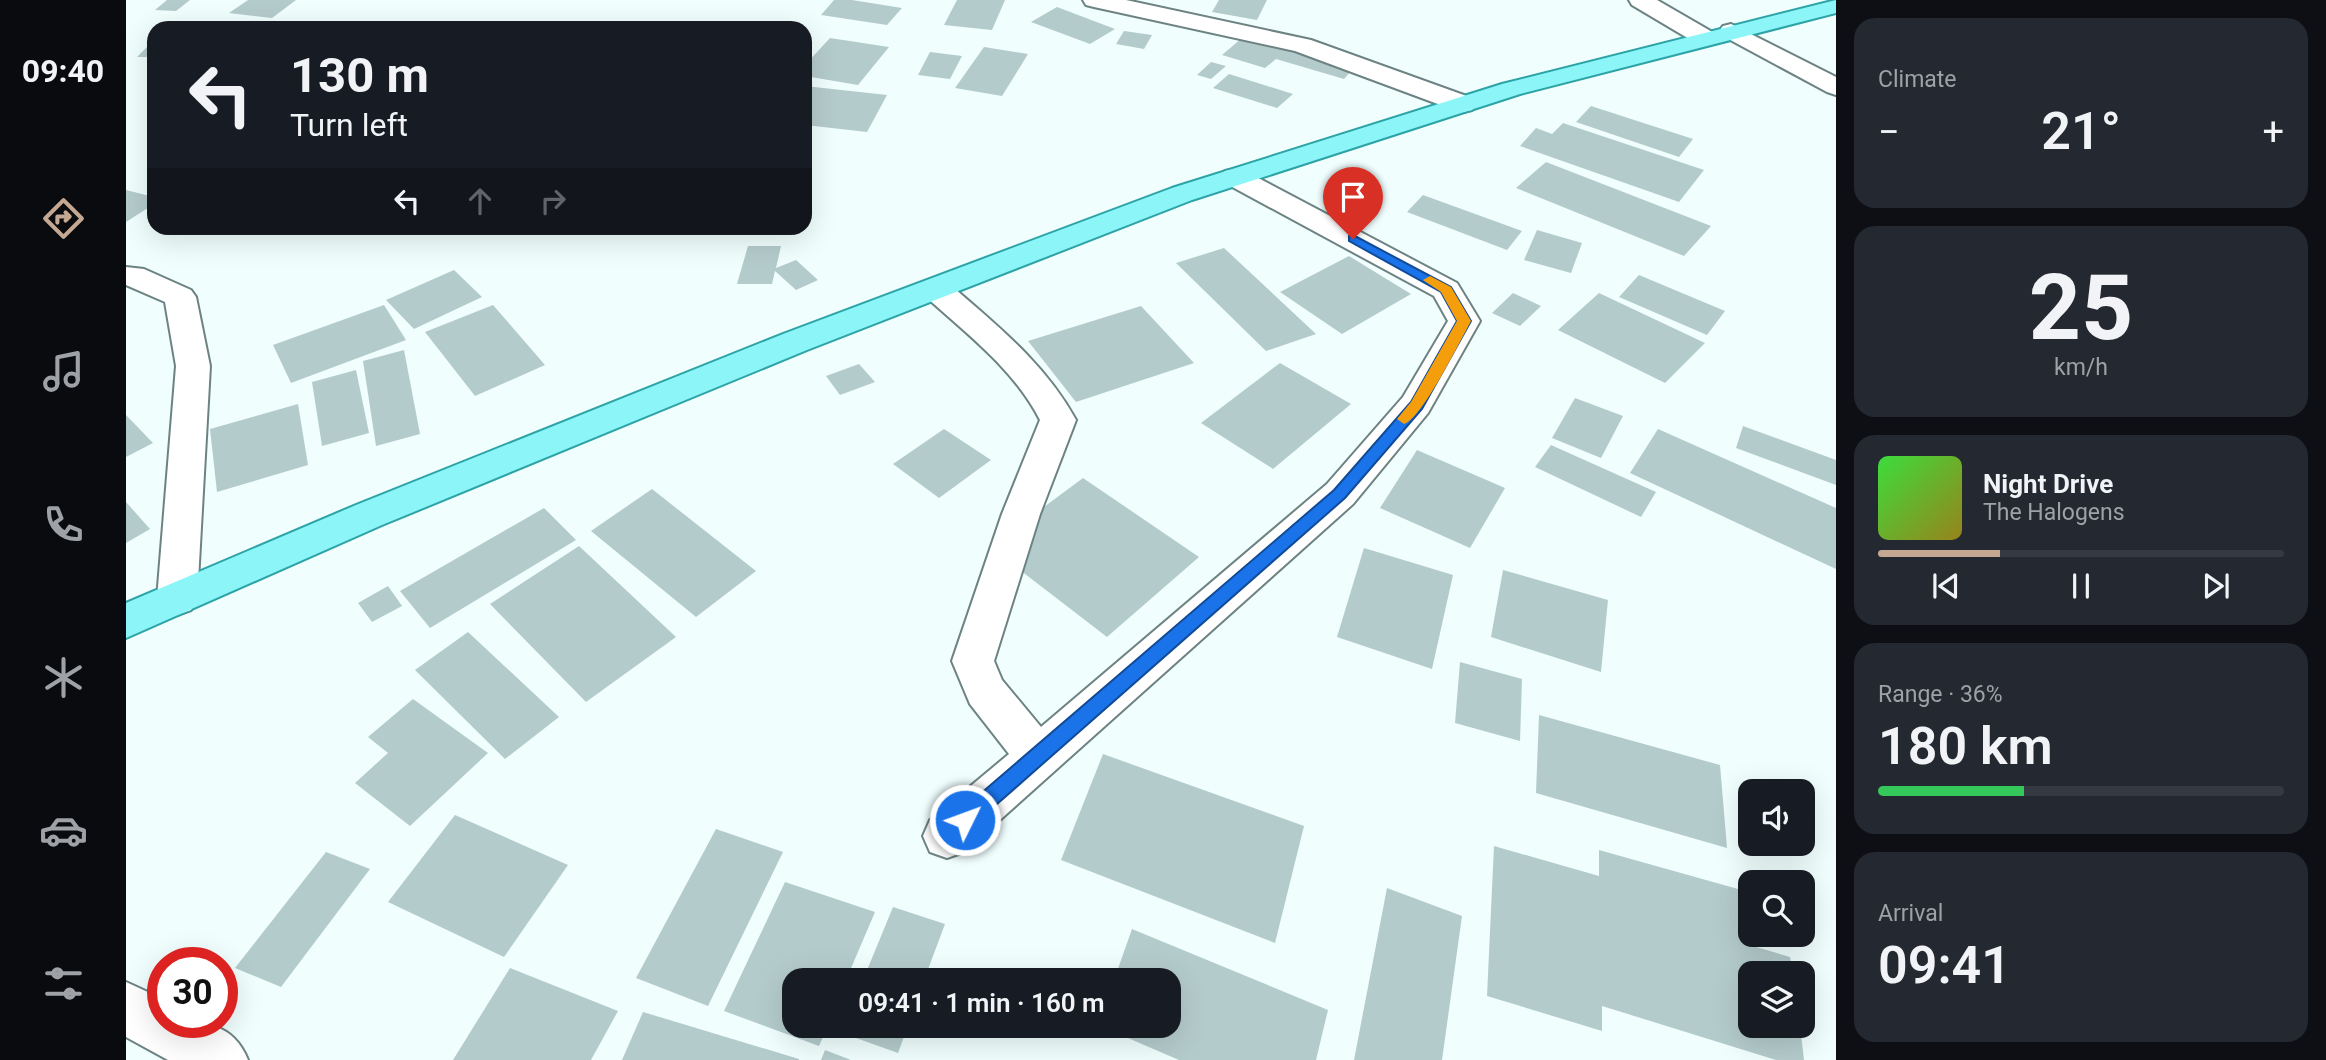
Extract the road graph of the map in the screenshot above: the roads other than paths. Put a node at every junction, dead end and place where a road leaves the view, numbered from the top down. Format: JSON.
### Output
{"nodes":[{"id":1,"x":1094,"y":0,"type":"edge"},
{"id":2,"x":1640,"y":0,"type":"edge"},
{"id":3,"x":1836,"y":6,"type":"edge"},
{"id":4,"x":1177,"y":8,"type":"edge"},
{"id":5,"x":1718,"y":34,"type":"junction"},
{"id":6,"x":1836,"y":87,"type":"edge"},
{"id":7,"x":1463,"y":104,"type":"junction"},
{"id":8,"x":1235,"y":177,"type":"junction"},
{"id":9,"x":126,"y":276,"type":"edge"},
{"id":10,"x":936,"y":289,"type":"junction"},
{"id":11,"x":177,"y":599,"type":"junction"},
{"id":12,"x":126,"y":621,"type":"edge"},
{"id":13,"x":1037,"y":755,"type":"junction"},
{"id":14,"x":947,"y":836,"type":"dead end"},
{"id":15,"x":126,"y":1008,"type":"edge"},
{"id":16,"x":221,"y":1060,"type":"edge"}],
"edges":[{"from":1,"to":4,"type":"street"},
{"from":2,"to":5,"type":"street"},
{"from":3,"to":5,"type":"main road"},
{"from":4,"to":7,"type":"street"},
{"from":5,"to":6,"type":"street"},
{"from":5,"to":7,"type":"main road"},
{"from":7,"to":8,"type":"main road"},
{"from":8,"to":10,"type":"main road"},
{"from":8,"to":13,"type":"street"},
{"from":9,"to":11,"type":"street"},
{"from":10,"to":11,"type":"main road"},
{"from":10,"to":13,"type":"street"},
{"from":11,"to":12,"type":"main road"},
{"from":13,"to":14,"type":"street"},
{"from":15,"to":16,"type":"street"}]}
